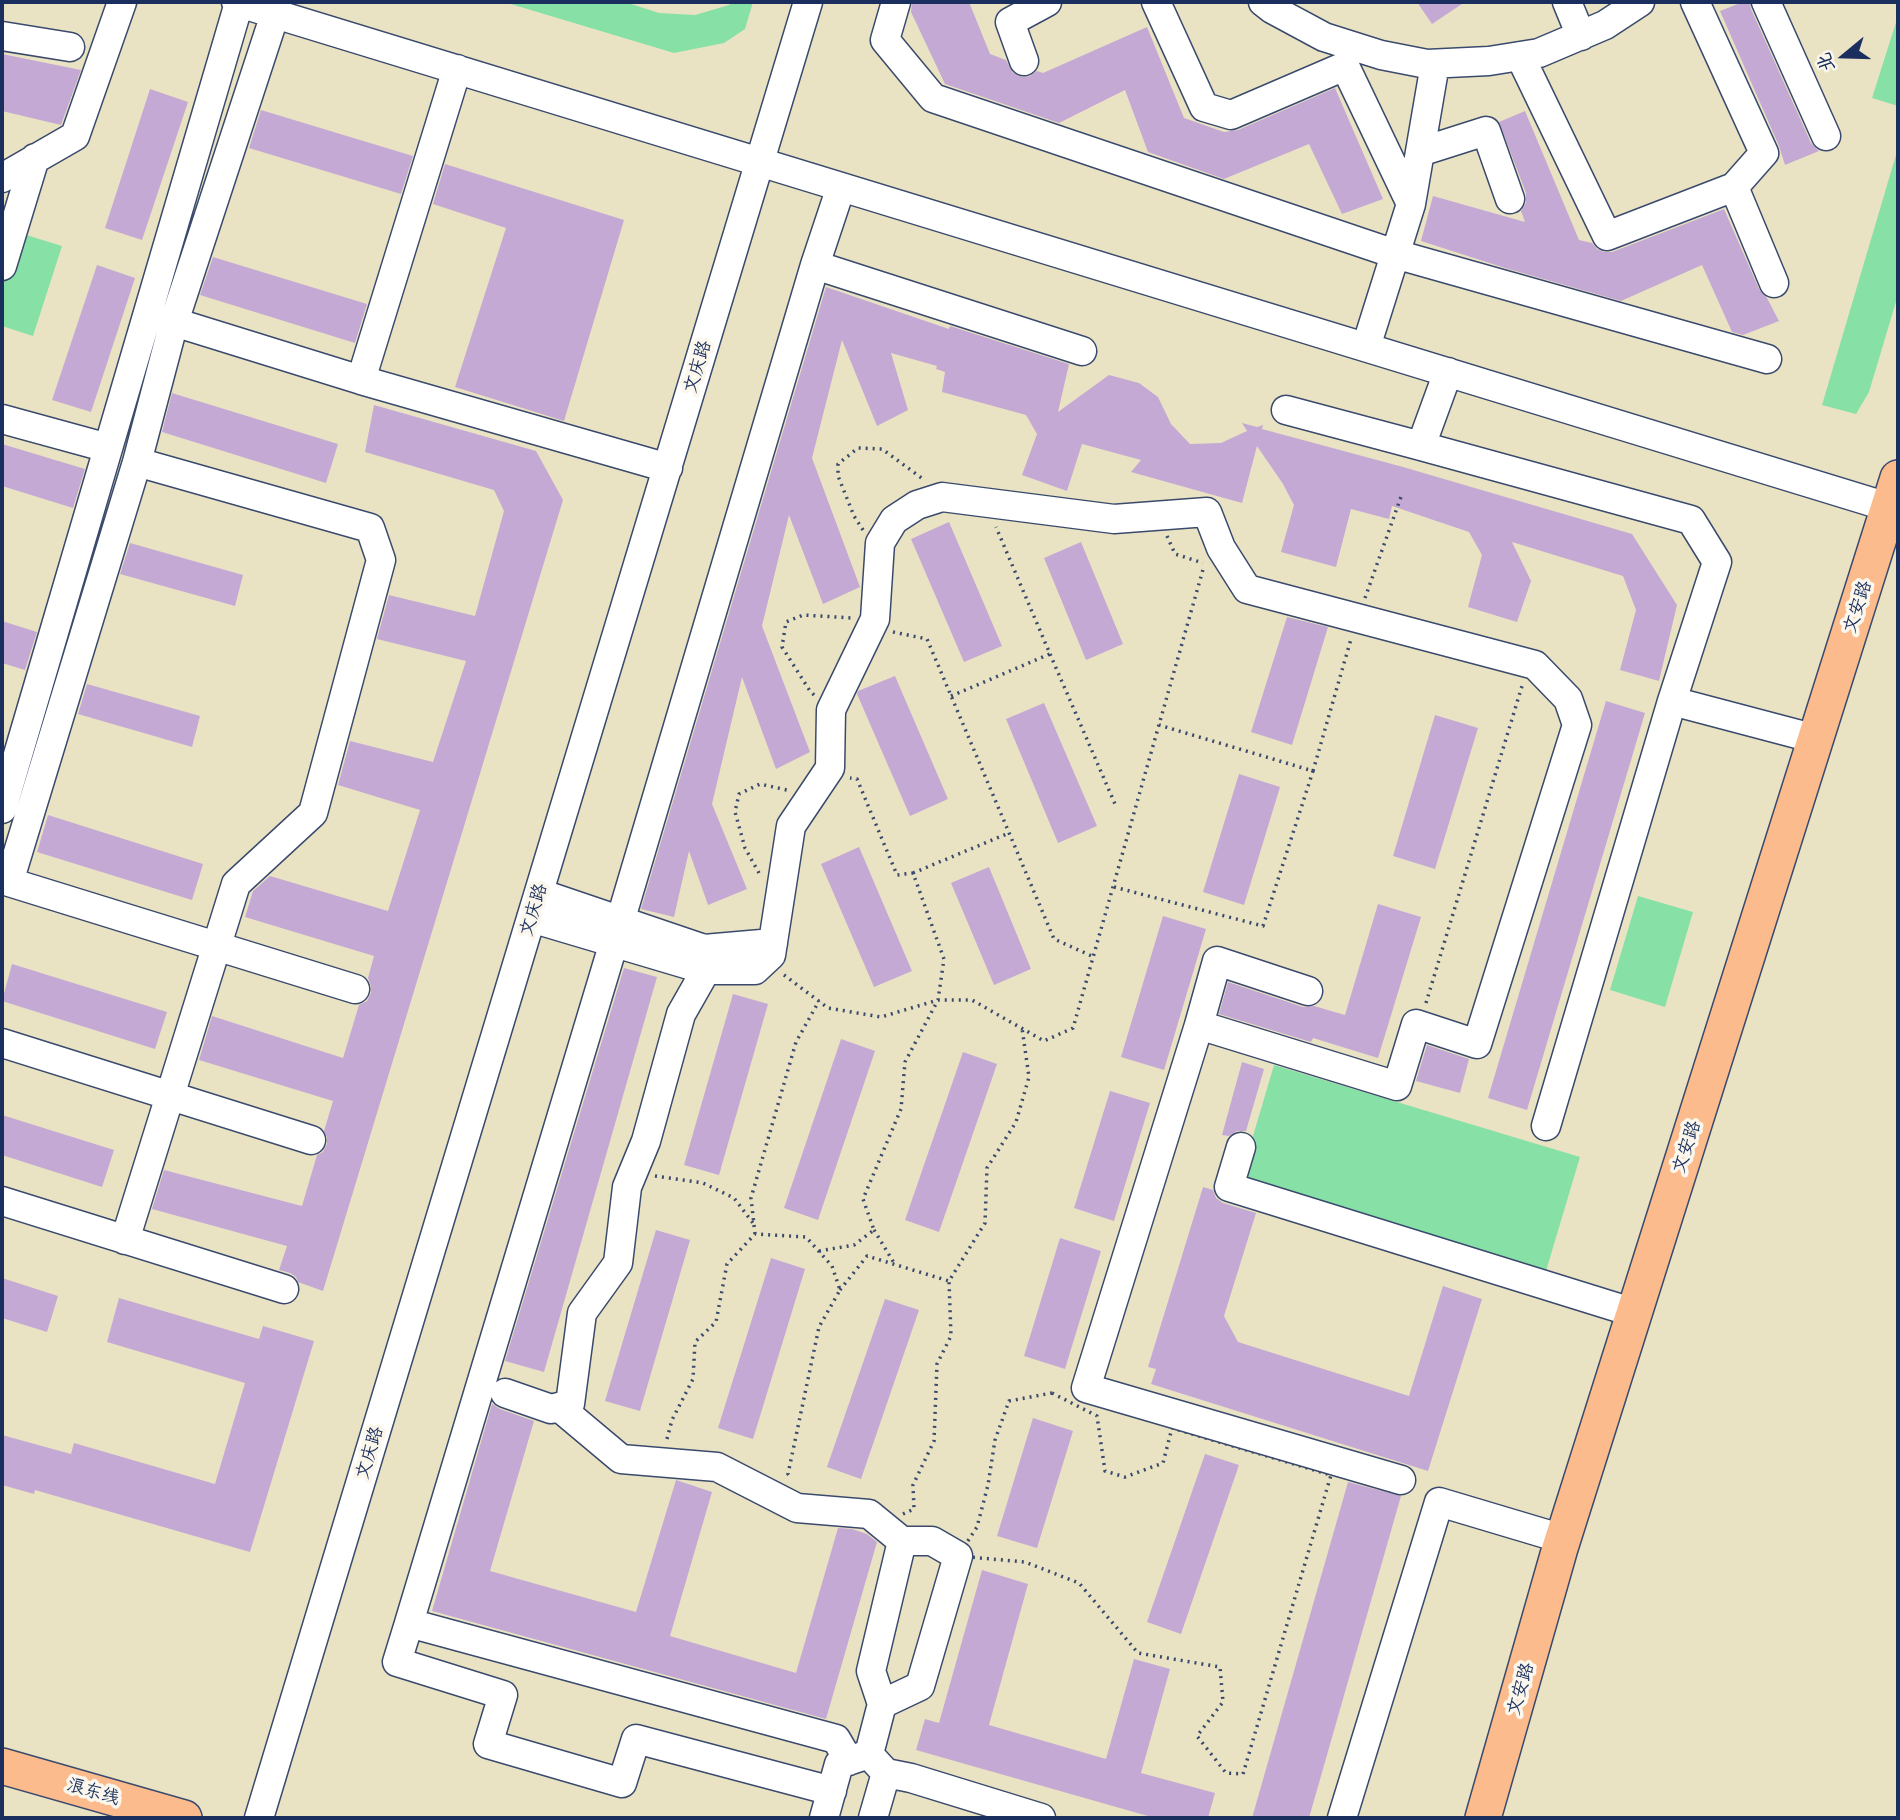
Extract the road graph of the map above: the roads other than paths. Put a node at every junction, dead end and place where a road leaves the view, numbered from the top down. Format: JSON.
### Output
{"nodes":[{"id":1,"x":122,"y":2,"type":"edge"},
{"id":2,"x":238,"y":2,"type":"edge"},
{"id":3,"x":808,"y":2,"type":"edge"},
{"id":4,"x":895,"y":2,"type":"edge"},
{"id":5,"x":1047,"y":2,"type":"edge"},
{"id":6,"x":1156,"y":2,"type":"edge"},
{"id":7,"x":1263,"y":2,"type":"edge"},
{"id":8,"x":1567,"y":2,"type":"edge"},
{"id":9,"x":1640,"y":2,"type":"edge"},
{"id":10,"x":1695,"y":2,"type":"edge"},
{"id":11,"x":1766,"y":2,"type":"edge"},
{"id":12,"x":275,"y":14,"type":"junction"},
{"id":13,"x":2,"y":36,"type":"edge"},
{"id":14,"x":1581,"y":36,"type":"junction"},
{"id":15,"x":70,"y":47,"type":"dead end"},
{"id":16,"x":1520,"y":56,"type":"junction"},
{"id":17,"x":1024,"y":61,"type":"dead end"},
{"id":18,"x":1435,"y":64,"type":"junction"},
{"id":19,"x":457,"y":69,"type":"junction"},
{"id":20,"x":1825,"y":136,"type":"dead end"},
{"id":21,"x":1420,"y":152,"type":"junction"},
{"id":22,"x":35,"y":158,"type":"junction"},
{"id":23,"x":760,"y":162,"type":"junction"},
{"id":24,"x":2,"y":178,"type":"edge"},
{"id":25,"x":841,"y":187,"type":"junction"},
{"id":26,"x":1734,"y":187,"type":"junction"},
{"id":27,"x":1510,"y":199,"type":"dead end"},
{"id":28,"x":1411,"y":204,"type":"junction"},
{"id":29,"x":1395,"y":254,"type":"junction"},
{"id":30,"x":815,"y":265,"type":"junction"},
{"id":31,"x":2,"y":266,"type":"edge"},
{"id":32,"x":1774,"y":283,"type":"dead end"},
{"id":33,"x":174,"y":322,"type":"junction"},
{"id":34,"x":1366,"y":347,"type":"junction"},
{"id":35,"x":1082,"y":351,"type":"dead end"},
{"id":36,"x":1767,"y":359,"type":"dead end"},
{"id":37,"x":1448,"y":372,"type":"junction"},
{"id":38,"x":361,"y":380,"type":"junction"},
{"id":39,"x":1286,"y":410,"type":"dead end"},
{"id":40,"x":2,"y":419,"type":"edge"},
{"id":41,"x":1421,"y":446,"type":"junction"},
{"id":42,"x":108,"y":448,"type":"junction"},
{"id":43,"x":137,"y":462,"type":"junction"},
{"id":44,"x":668,"y":468,"type":"junction"},
{"id":45,"x":1895,"y":498,"type":"edge"},
{"id":46,"x":1672,"y":701,"type":"junction"},
{"id":47,"x":1816,"y":739,"type":"junction"},
{"id":48,"x":2,"y":809,"type":"edge"},
{"id":49,"x":535,"y":905,"type":"junction"},
{"id":50,"x":618,"y":931,"type":"junction"},
{"id":51,"x":217,"y":946,"type":"junction"},
{"id":52,"x":769,"y":952,"type":"junction"},
{"id":53,"x":706,"y":970,"type":"junction"},
{"id":54,"x":355,"y":989,"type":"dead end"},
{"id":55,"x":1308,"y":991,"type":"dead end"},
{"id":56,"x":1199,"y":1024,"type":"junction"},
{"id":57,"x":2,"y":1044,"type":"edge"},
{"id":58,"x":170,"y":1095,"type":"junction"},
{"id":59,"x":1546,"y":1126,"type":"dead end"},
{"id":60,"x":311,"y":1140,"type":"dead end"},
{"id":61,"x":1241,"y":1146,"type":"dead end"},
{"id":62,"x":2,"y":1201,"type":"edge"},
{"id":63,"x":125,"y":1240,"type":"junction"},
{"id":64,"x":284,"y":1289,"type":"dead end"},
{"id":65,"x":1635,"y":1313,"type":"junction"},
{"id":66,"x":505,"y":1393,"type":"dead end"},
{"id":67,"x":559,"y":1406,"type":"junction"},
{"id":68,"x":1401,"y":1480,"type":"dead end"},
{"id":69,"x":892,"y":1533,"type":"junction"},
{"id":70,"x":1563,"y":1539,"type":"junction"},
{"id":71,"x":409,"y":1623,"type":"junction"},
{"id":72,"x":882,"y":1704,"type":"junction"},
{"id":73,"x":868,"y":1762,"type":"junction"},
{"id":74,"x":2,"y":1766,"type":"edge"},
{"id":75,"x":831,"y":1791,"type":"junction"},
{"id":76,"x":184,"y":1818,"type":"edge"},
{"id":77,"x":259,"y":1818,"type":"edge"},
{"id":78,"x":824,"y":1818,"type":"edge"},
{"id":79,"x":873,"y":1818,"type":"edge"},
{"id":80,"x":1041,"y":1818,"type":"edge"},
{"id":81,"x":1342,"y":1818,"type":"edge"},
{"id":82,"x":1483,"y":1818,"type":"edge"}],
"edges":[{"from":1,"to":22,"type":"street"},
{"from":2,"to":12,"type":"street"},
{"from":2,"to":42,"type":"street"},
{"from":3,"to":23,"type":"street","name":"文庆路"},
{"from":4,"to":29,"type":"street"},
{"from":5,"to":17,"type":"street"},
{"from":6,"to":28,"type":"street"},
{"from":7,"to":18,"type":"street"},
{"from":8,"to":14,"type":"street"},
{"from":9,"to":14,"type":"street"},
{"from":10,"to":26,"type":"street"},
{"from":11,"to":20,"type":"street"},
{"from":12,"to":19,"type":"street"},
{"from":12,"to":33,"type":"street"},
{"from":13,"to":15,"type":"street"},
{"from":14,"to":16,"type":"street"},
{"from":16,"to":18,"type":"street"},
{"from":16,"to":26,"type":"street"},
{"from":18,"to":21,"type":"street"},
{"from":19,"to":23,"type":"street"},
{"from":19,"to":38,"type":"street"},
{"from":21,"to":27,"type":"street"},
{"from":21,"to":28,"type":"street"},
{"from":22,"to":24,"type":"street"},
{"from":22,"to":31,"type":"street"},
{"from":23,"to":25,"type":"street"},
{"from":23,"to":44,"type":"street","name":"文庆路"},
{"from":25,"to":30,"type":"street"},
{"from":25,"to":34,"type":"street"},
{"from":26,"to":32,"type":"street"},
{"from":28,"to":29,"type":"street"},
{"from":29,"to":34,"type":"street"},
{"from":29,"to":36,"type":"street"},
{"from":30,"to":35,"type":"street"},
{"from":30,"to":50,"type":"street"},
{"from":33,"to":38,"type":"street"},
{"from":33,"to":43,"type":"street"},
{"from":34,"to":37,"type":"street"},
{"from":37,"to":41,"type":"street"},
{"from":37,"to":45,"type":"street"},
{"from":38,"to":44,"type":"street"},
{"from":39,"to":41,"type":"street"},
{"from":40,"to":42,"type":"street"},
{"from":41,"to":46,"type":"street"},
{"from":42,"to":48,"type":"street"},
{"from":43,"to":51,"type":"street"},
{"from":43,"to":51,"type":"street"},
{"from":44,"to":49,"type":"street","name":"文庆路"},
{"from":45,"to":47,"type":"main road","name":"文安路"},
{"from":46,"to":47,"type":"street"},
{"from":46,"to":59,"type":"street"},
{"from":47,"to":65,"type":"main road","name":"文安路"},
{"from":49,"to":50,"type":"street"},
{"from":49,"to":77,"type":"street","name":"文庆路"},
{"from":50,"to":52,"type":"street"},
{"from":50,"to":53,"type":"street"},
{"from":50,"to":71,"type":"street"},
{"from":51,"to":54,"type":"street"},
{"from":51,"to":58,"type":"street"},
{"from":52,"to":53,"type":"street"},
{"from":52,"to":56,"type":"street"},
{"from":53,"to":67,"type":"street"},
{"from":55,"to":56,"type":"street"},
{"from":56,"to":68,"type":"street"},
{"from":57,"to":58,"type":"street"},
{"from":58,"to":60,"type":"street"},
{"from":58,"to":63,"type":"street"},
{"from":61,"to":65,"type":"street"},
{"from":62,"to":63,"type":"street"},
{"from":63,"to":64,"type":"street"},
{"from":65,"to":70,"type":"main road","name":"文安路"},
{"from":66,"to":67,"type":"street"},
{"from":67,"to":69,"type":"street"},
{"from":69,"to":72,"type":"street"},
{"from":69,"to":72,"type":"street"},
{"from":70,"to":81,"type":"street"},
{"from":70,"to":82,"type":"main road","name":"文安路"},
{"from":71,"to":73,"type":"street"},
{"from":71,"to":75,"type":"street"},
{"from":72,"to":73,"type":"street"},
{"from":73,"to":75,"type":"street"},
{"from":73,"to":79,"type":"street"},
{"from":73,"to":80,"type":"street"},
{"from":74,"to":76,"type":"main road","name":"浪东线"},
{"from":75,"to":78,"type":"street"}]}
